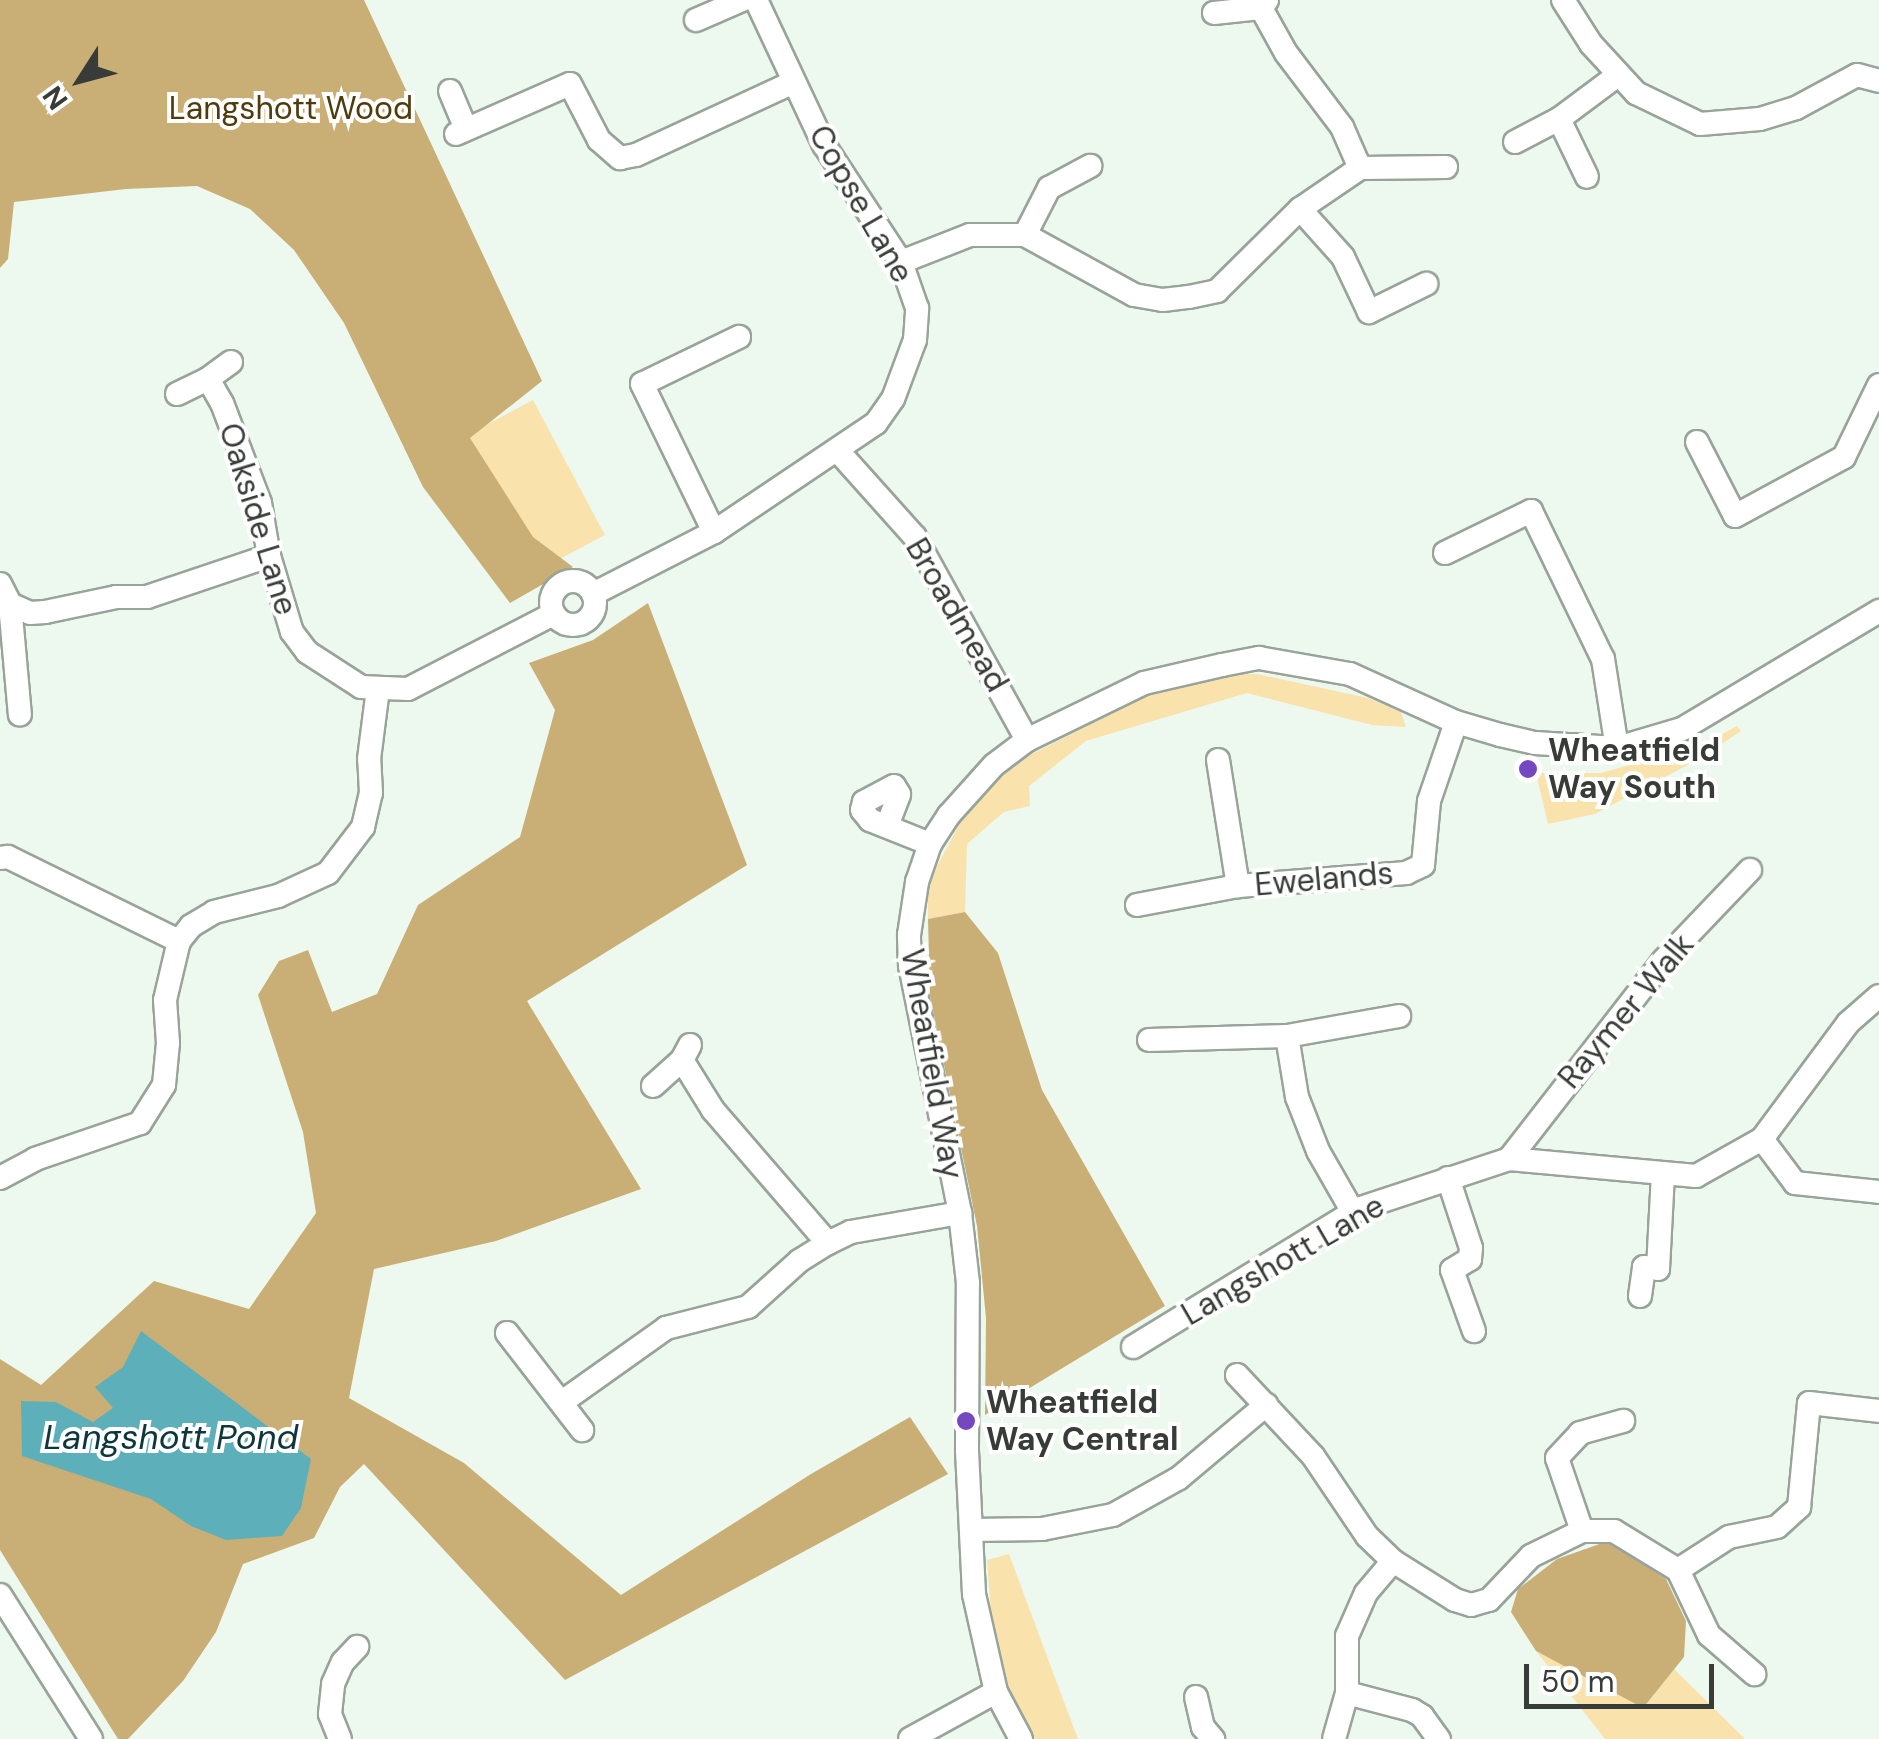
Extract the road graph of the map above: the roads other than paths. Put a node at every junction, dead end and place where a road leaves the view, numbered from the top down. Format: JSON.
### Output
{"nodes":[{"id":1,"x":742,"y":0,"type":"edge"},
{"id":2,"x":756,"y":0,"type":"edge"},
{"id":3,"x":1563,"y":0,"type":"edge"},
{"id":4,"x":1264,"y":4,"type":"edge"},
{"id":5,"x":1214,"y":12,"type":"dead end"},
{"id":6,"x":696,"y":20,"type":"dead end"},
{"id":7,"x":1877,"y":74,"type":"edge"},
{"id":8,"x":1618,"y":75,"type":"junction"},
{"id":9,"x":792,"y":83,"type":"junction"},
{"id":10,"x":450,"y":91,"type":"dead end"},
{"id":11,"x":1559,"y":119,"type":"junction"},
{"id":12,"x":1516,"y":142,"type":"dead end"},
{"id":13,"x":1090,"y":166,"type":"dead end"},
{"id":14,"x":1446,"y":167,"type":"dead end"},
{"id":15,"x":1360,"y":168,"type":"junction"},
{"id":16,"x":1587,"y":176,"type":"dead end"},
{"id":17,"x":1300,"y":208,"type":"junction"},
{"id":18,"x":1025,"y":235,"type":"junction"},
{"id":19,"x":900,"y":262,"type":"junction"},
{"id":20,"x":1426,"y":284,"type":"dead end"},
{"id":21,"x":739,"y":337,"type":"dead end"},
{"id":22,"x":231,"y":362,"type":"dead end"},
{"id":23,"x":208,"y":379,"type":"junction"},
{"id":24,"x":1879,"y":384,"type":"edge"},
{"id":25,"x":177,"y":394,"type":"dead end"},
{"id":26,"x":1697,"y":442,"type":"dead end"},
{"id":27,"x":838,"y":451,"type":"junction"},
{"id":28,"x":714,"y":532,"type":"junction"},
{"id":29,"x":1445,"y":553,"type":"dead end"},
{"id":30,"x":269,"y":556,"type":"junction"},
{"id":31,"x":593,"y":594,"type":"junction"},
{"id":32,"x":13,"y":600,"type":"edge"},
{"id":33,"x":554,"y":614,"type":"junction"},
{"id":34,"x":1878,"y":614,"type":"edge"},
{"id":35,"x":378,"y":689,"type":"junction"},
{"id":36,"x":20,"y":715,"type":"dead end"},
{"id":37,"x":1456,"y":722,"type":"junction"},
{"id":38,"x":1027,"y":740,"type":"junction"},
{"id":39,"x":1617,"y":748,"type":"junction"},
{"id":40,"x":1218,"y":760,"type":"dead end"},
{"id":41,"x":887,"y":826,"type":"dead end"},
{"id":42,"x":930,"y":844,"type":"junction"},
{"id":43,"x":0,"y":858,"type":"edge"},
{"id":44,"x":1750,"y":870,"type":"dead end"},
{"id":45,"x":1238,"y":886,"type":"junction"},
{"id":46,"x":1138,"y":905,"type":"dead end"},
{"id":47,"x":179,"y":941,"type":"junction"},
{"id":48,"x":1879,"y":996,"type":"edge"},
{"id":49,"x":1400,"y":1016,"type":"dead end"},
{"id":50,"x":1287,"y":1036,"type":"junction"},
{"id":51,"x":1149,"y":1040,"type":"dead end"},
{"id":52,"x":652,"y":1086,"type":"dead end"},
{"id":53,"x":1762,"y":1139,"type":"junction"},
{"id":54,"x":1510,"y":1158,"type":"junction"},
{"id":55,"x":1663,"y":1174,"type":"junction"},
{"id":56,"x":0,"y":1178,"type":"edge"},
{"id":57,"x":1448,"y":1178,"type":"junction"},
{"id":58,"x":1879,"y":1192,"type":"edge"},
{"id":59,"x":1352,"y":1212,"type":"junction"},
{"id":60,"x":960,"y":1214,"type":"junction"},
{"id":61,"x":828,"y":1243,"type":"junction"},
{"id":62,"x":1640,"y":1296,"type":"dead end"},
{"id":63,"x":1474,"y":1331,"type":"dead end"},
{"id":64,"x":507,"y":1333,"type":"dead end"},
{"id":65,"x":1134,"y":1348,"type":"dead end"},
{"id":66,"x":1237,"y":1376,"type":"dead end"},
{"id":67,"x":562,"y":1402,"type":"junction"},
{"id":68,"x":1266,"y":1405,"type":"junction"},
{"id":69,"x":1879,"y":1411,"type":"edge"},
{"id":70,"x":1623,"y":1421,"type":"dead end"},
{"id":71,"x":582,"y":1430,"type":"dead end"},
{"id":72,"x":971,"y":1530,"type":"junction"},
{"id":73,"x":1582,"y":1532,"type":"junction"},
{"id":74,"x":1392,"y":1561,"type":"junction"},
{"id":75,"x":1678,"y":1570,"type":"junction"},
{"id":76,"x":0,"y":1595,"type":"edge"},
{"id":77,"x":357,"y":1646,"type":"dead end"},
{"id":78,"x":1754,"y":1674,"type":"dead end"},
{"id":79,"x":996,"y":1692,"type":"junction"},
{"id":80,"x":1347,"y":1694,"type":"junction"},
{"id":81,"x":1196,"y":1696,"type":"dead end"},
{"id":82,"x":91,"y":1739,"type":"edge"},
{"id":83,"x":340,"y":1739,"type":"edge"},
{"id":84,"x":910,"y":1739,"type":"edge"},
{"id":85,"x":1021,"y":1739,"type":"edge"},
{"id":86,"x":1212,"y":1739,"type":"edge"},
{"id":87,"x":1334,"y":1739,"type":"edge"},
{"id":88,"x":1439,"y":1739,"type":"edge"}],
"edges":[{"from":1,"to":6,"type":"street"},
{"from":2,"to":9,"type":"street","name":"Copse Lane"},
{"from":3,"to":8,"type":"street"},
{"from":4,"to":5,"type":"street"},
{"from":4,"to":15,"type":"street"},
{"from":7,"to":8,"type":"street"},
{"from":8,"to":11,"type":"street"},
{"from":9,"to":10,"type":"street"},
{"from":9,"to":19,"type":"street","name":"Copse Lane"},
{"from":11,"to":12,"type":"street"},
{"from":11,"to":16,"type":"street"},
{"from":13,"to":18,"type":"street"},
{"from":14,"to":15,"type":"street"},
{"from":15,"to":17,"type":"street"},
{"from":17,"to":18,"type":"street"},
{"from":17,"to":20,"type":"street"},
{"from":18,"to":19,"type":"street"},
{"from":19,"to":27,"type":"street","name":"Copse Lane"},
{"from":21,"to":28,"type":"street"},
{"from":22,"to":23,"type":"street"},
{"from":23,"to":25,"type":"street"},
{"from":23,"to":30,"type":"street","name":"Oakside Lane"},
{"from":24,"to":26,"type":"street"},
{"from":27,"to":28,"type":"street"},
{"from":27,"to":38,"type":"street","name":"Broadmead"},
{"from":28,"to":31,"type":"street"},
{"from":29,"to":39,"type":"street"},
{"from":30,"to":32,"type":"street"},
{"from":30,"to":35,"type":"street","name":"Oakside Lane"},
{"from":31,"to":33,"type":"street"},
{"from":31,"to":33,"type":"street"},
{"from":32,"to":36,"type":"street"},
{"from":33,"to":35,"type":"street"},
{"from":34,"to":39,"type":"street","name":"Wheatfield Way"},
{"from":35,"to":47,"type":"street"},
{"from":37,"to":38,"type":"street","name":"Wheatfield Way"},
{"from":37,"to":39,"type":"street","name":"Wheatfield Way"},
{"from":37,"to":45,"type":"street","name":"Ewelands"},
{"from":38,"to":42,"type":"street","name":"Wheatfield Way"},
{"from":40,"to":45,"type":"street"},
{"from":41,"to":42,"type":"street"},
{"from":42,"to":60,"type":"street","name":"Wheatfield Way"},
{"from":43,"to":47,"type":"street"},
{"from":44,"to":54,"type":"street","name":"Raymer Walk"},
{"from":45,"to":46,"type":"street","name":"Ewelands"},
{"from":47,"to":56,"type":"street"},
{"from":48,"to":53,"type":"street"},
{"from":49,"to":50,"type":"street"},
{"from":50,"to":51,"type":"street"},
{"from":50,"to":59,"type":"street"},
{"from":52,"to":61,"type":"street"},
{"from":53,"to":55,"type":"street","name":"Langshott Lane"},
{"from":53,"to":58,"type":"street"},
{"from":54,"to":55,"type":"street","name":"Langshott Lane"},
{"from":54,"to":57,"type":"street","name":"Langshott Lane"},
{"from":55,"to":62,"type":"street"},
{"from":57,"to":59,"type":"street","name":"Langshott Lane"},
{"from":57,"to":63,"type":"street"},
{"from":59,"to":65,"type":"street","name":"Langshott Lane"},
{"from":60,"to":61,"type":"street"},
{"from":60,"to":72,"type":"street","name":"Wheatfield Way"},
{"from":61,"to":67,"type":"street"},
{"from":64,"to":67,"type":"street"},
{"from":66,"to":68,"type":"street"},
{"from":67,"to":71,"type":"street"},
{"from":68,"to":72,"type":"street"},
{"from":68,"to":74,"type":"street"},
{"from":69,"to":75,"type":"street"},
{"from":70,"to":73,"type":"street"},
{"from":72,"to":79,"type":"street","name":"Wheatfield Way"},
{"from":73,"to":74,"type":"street"},
{"from":73,"to":75,"type":"street"},
{"from":74,"to":80,"type":"street"},
{"from":75,"to":78,"type":"street"},
{"from":76,"to":82,"type":"street"},
{"from":77,"to":83,"type":"street"},
{"from":79,"to":84,"type":"street"},
{"from":79,"to":85,"type":"street","name":"Wheatfield Way"},
{"from":80,"to":87,"type":"street"},
{"from":80,"to":88,"type":"street"},
{"from":81,"to":86,"type":"street"}]}
